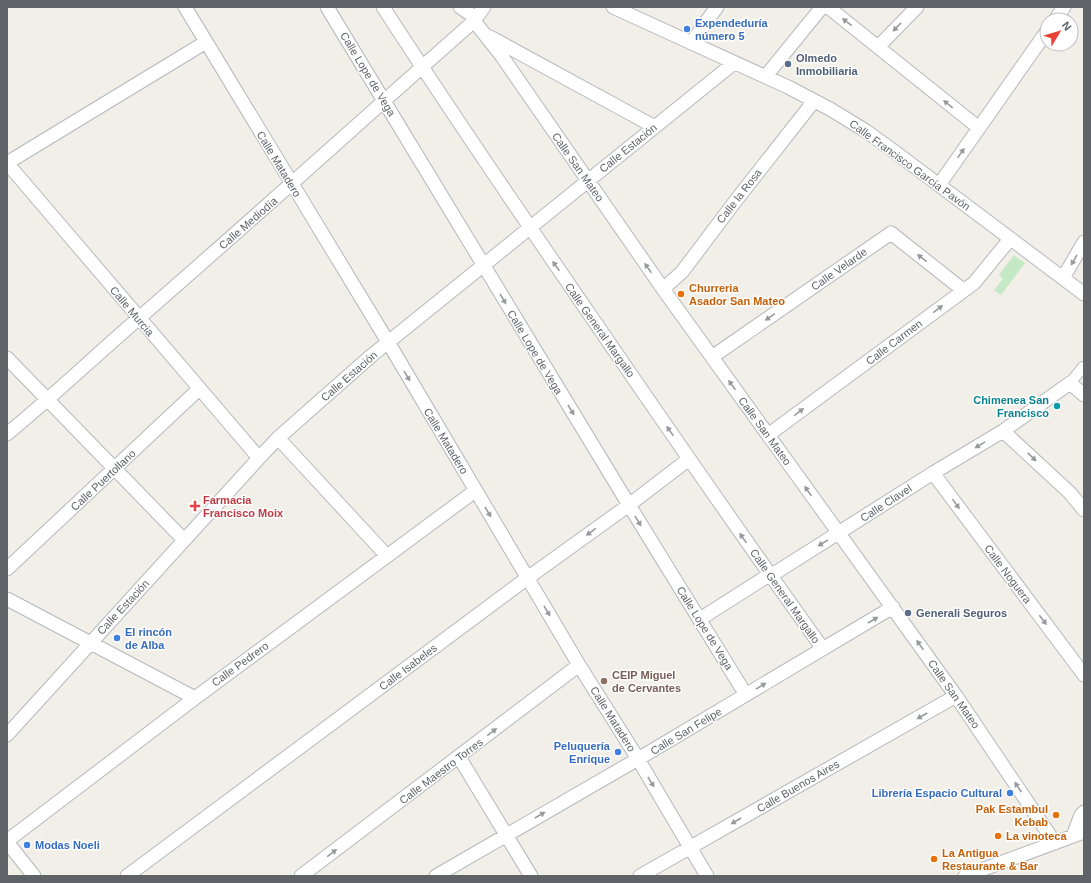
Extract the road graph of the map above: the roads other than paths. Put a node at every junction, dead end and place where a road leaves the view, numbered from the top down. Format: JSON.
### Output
{"nodes":[{"id":1,"x":185,"y":7,"type":"edge"},
{"id":2,"x":327,"y":7,"type":"edge"},
{"id":3,"x":383,"y":7,"type":"edge"},
{"id":4,"x":460,"y":7,"type":"edge"},
{"id":5,"x":613,"y":7,"type":"edge"},
{"id":6,"x":717,"y":7,"type":"edge"},
{"id":7,"x":822,"y":7,"type":"edge"},
{"id":8,"x":828,"y":7,"type":"edge"},
{"id":9,"x":917,"y":7,"type":"edge"},
{"id":10,"x":478,"y":15,"type":"edge"},
{"id":11,"x":485,"y":34,"type":"junction"},
{"id":12,"x":206,"y":42,"type":"junction"},
{"id":13,"x":1039,"y":42,"type":"edge"},
{"id":14,"x":691,"y":44,"type":"junction"},
{"id":15,"x":878,"y":47,"type":"junction"},
{"id":16,"x":734,"y":62,"type":"junction"},
{"id":17,"x":422,"y":67,"type":"junction"},
{"id":18,"x":766,"y":76,"type":"junction"},
{"id":19,"x":384,"y":101,"type":"junction"},
{"id":20,"x":814,"y":101,"type":"junction"},
{"id":21,"x":655,"y":127,"type":"junction"},
{"id":22,"x":979,"y":128,"type":"junction"},
{"id":23,"x":7,"y":163,"type":"edge"},
{"id":24,"x":588,"y":181,"type":"junction"},
{"id":25,"x":292,"y":185,"type":"junction"},
{"id":26,"x":939,"y":185,"type":"junction"},
{"id":27,"x":530,"y":228,"type":"junction"},
{"id":28,"x":1010,"y":238,"type":"junction"},
{"id":29,"x":1084,"y":242,"type":"edge"},
{"id":30,"x":483,"y":266,"type":"junction"},
{"id":31,"x":1063,"y":278,"type":"junction"},
{"id":32,"x":663,"y":289,"type":"junction"},
{"id":33,"x":963,"y":290,"type":"junction"},
{"id":34,"x":1084,"y":294,"type":"edge"},
{"id":35,"x":139,"y":318,"type":"junction"},
{"id":36,"x":388,"y":342,"type":"junction"},
{"id":37,"x":712,"y":357,"type":"junction"},
{"id":38,"x":7,"y":358,"type":"edge"},
{"id":39,"x":1083,"y":367,"type":"edge"},
{"id":40,"x":1070,"y":383,"type":"junction"},
{"id":41,"x":199,"y":389,"type":"junction"},
{"id":42,"x":1084,"y":395,"type":"edge"},
{"id":43,"x":48,"y":400,"type":"junction"},
{"id":44,"x":1003,"y":431,"type":"junction"},
{"id":45,"x":7,"y":434,"type":"edge"},
{"id":46,"x":768,"y":435,"type":"junction"},
{"id":47,"x":278,"y":438,"type":"junction"},
{"id":48,"x":258,"y":458,"type":"junction"},
{"id":49,"x":689,"y":459,"type":"junction"},
{"id":50,"x":115,"y":469,"type":"junction"},
{"id":51,"x":933,"y":473,"type":"junction"},
{"id":52,"x":475,"y":491,"type":"junction"},
{"id":53,"x":629,"y":505,"type":"junction"},
{"id":54,"x":1084,"y":510,"type":"edge"},
{"id":55,"x":838,"y":534,"type":"junction"},
{"id":56,"x":184,"y":540,"type":"junction"},
{"id":57,"x":387,"y":556,"type":"junction"},
{"id":58,"x":7,"y":569,"type":"edge"},
{"id":59,"x":769,"y":575,"type":"junction"},
{"id":60,"x":528,"y":578,"type":"junction"},
{"id":61,"x":7,"y":599,"type":"edge"},
{"id":62,"x":893,"y":607,"type":"junction"},
{"id":63,"x":700,"y":619,"type":"junction"},
{"id":64,"x":90,"y":642,"type":"junction"},
{"id":65,"x":823,"y":649,"type":"junction"},
{"id":66,"x":579,"y":665,"type":"junction"},
{"id":67,"x":1084,"y":675,"type":"edge"},
{"id":68,"x":746,"y":695,"type":"junction"},
{"id":69,"x":956,"y":696,"type":"junction"},
{"id":70,"x":195,"y":698,"type":"junction"},
{"id":71,"x":7,"y":735,"type":"edge"},
{"id":72,"x":459,"y":757,"type":"junction"},
{"id":73,"x":638,"y":759,"type":"junction"},
{"id":74,"x":1084,"y":812,"type":"edge"},
{"id":75,"x":1078,"y":834,"type":"edge"},
{"id":76,"x":506,"y":835,"type":"junction"},
{"id":77,"x":7,"y":841,"type":"edge"},
{"id":78,"x":1055,"y":843,"type":"junction"},
{"id":79,"x":690,"y":848,"type":"junction"},
{"id":80,"x":34,"y":876,"type":"edge"},
{"id":81,"x":127,"y":876,"type":"edge"},
{"id":82,"x":301,"y":876,"type":"edge"},
{"id":83,"x":436,"y":876,"type":"edge"},
{"id":84,"x":531,"y":876,"type":"edge"},
{"id":85,"x":640,"y":876,"type":"edge"},
{"id":86,"x":707,"y":876,"type":"edge"},
{"id":87,"x":966,"y":876,"type":"edge"}],
"edges":[{"from":1,"to":12,"type":"street","name":"Calle Matadero"},
{"from":2,"to":19,"type":"street","name":"Calle Lope de Vega"},
{"from":3,"to":17,"type":"street","name":"Calle General Margallo"},
{"from":4,"to":10,"type":"street","name":"Calle San Mateo"},
{"from":5,"to":14,"type":"street","name":"Calle Francisco García Pavón"},
{"from":6,"to":14,"type":"street"},
{"from":7,"to":18,"type":"street"},
{"from":15,"to":8,"type":"street","one_way":true},
{"from":9,"to":15,"type":"street","one_way":true},
{"from":10,"to":11,"type":"street","name":"Calle San Mateo"},
{"from":10,"to":17,"type":"street","name":"Calle Mediodía"},
{"from":11,"to":21,"type":"street"},
{"from":11,"to":24,"type":"street","name":"Calle San Mateo"},
{"from":12,"to":23,"type":"street"},
{"from":12,"to":25,"type":"street","name":"Calle Matadero"},
{"from":13,"to":22,"type":"street"},
{"from":14,"to":16,"type":"street","name":"Calle Francisco García Pavón"},
{"from":22,"to":15,"type":"street","one_way":true},
{"from":16,"to":18,"type":"street","name":"Calle Francisco García Pavón"},
{"from":16,"to":21,"type":"street","name":"Calle Estación"},
{"from":17,"to":19,"type":"street","name":"Calle Mediodía"},
{"from":17,"to":27,"type":"street","name":"Calle General Margallo"},
{"from":18,"to":20,"type":"street","name":"Calle Francisco García Pavón"},
{"from":19,"to":25,"type":"street","name":"Calle Mediodía"},
{"from":19,"to":30,"type":"street","name":"Calle Lope de Vega"},
{"from":20,"to":26,"type":"street","name":"Calle Francisco García Pavón"},
{"from":20,"to":32,"type":"street","name":"Calle la Rosa"},
{"from":21,"to":24,"type":"street","name":"Calle Estación"},
{"from":26,"to":22,"type":"street","one_way":true},
{"from":23,"to":35,"type":"street","name":"Calle Murcia"},
{"from":24,"to":27,"type":"street","name":"Calle Estación"},
{"from":32,"to":24,"type":"street","name":"Calle San Mateo","one_way":true},
{"from":25,"to":35,"type":"street","name":"Calle Mediodía"},
{"from":25,"to":36,"type":"street","name":"Calle Matadero"},
{"from":26,"to":28,"type":"street","name":"Calle Francisco García Pavón"},
{"from":27,"to":30,"type":"street","name":"Calle Estación"},
{"from":49,"to":27,"type":"street","name":"Calle General Margallo","one_way":true},
{"from":28,"to":31,"type":"street","name":"Calle Francisco García Pavón"},
{"from":28,"to":33,"type":"street","name":"Calle Carmen"},
{"from":29,"to":31,"type":"street","one_way":true},
{"from":30,"to":36,"type":"street","name":"Calle Estación"},
{"from":30,"to":53,"type":"street","name":"Calle Lope de Vega","one_way":true},
{"from":31,"to":34,"type":"street","name":"Calle Francisco García Pavón"},
{"from":32,"to":37,"type":"street","name":"Calle San Mateo"},
{"from":33,"to":37,"type":"street","name":"Calle Velarde","one_way":true},
{"from":46,"to":33,"type":"street","name":"Calle Carmen","one_way":true},
{"from":35,"to":41,"type":"street","name":"Calle Murcia"},
{"from":35,"to":43,"type":"street","name":"Calle Mediodía"},
{"from":36,"to":47,"type":"street","name":"Calle Estación"},
{"from":36,"to":52,"type":"street","name":"Calle Matadero","one_way":true},
{"from":46,"to":37,"type":"street","name":"Calle San Mateo","one_way":true},
{"from":38,"to":43,"type":"street"},
{"from":39,"to":40,"type":"street"},
{"from":40,"to":42,"type":"street"},
{"from":40,"to":44,"type":"street","name":"Calle Clavel"},
{"from":41,"to":48,"type":"street","name":"Calle Murcia"},
{"from":41,"to":50,"type":"street","name":"Calle Puertollano"},
{"from":43,"to":45,"type":"street","name":"Calle Mediodía"},
{"from":43,"to":50,"type":"street"},
{"from":44,"to":51,"type":"street","name":"Calle Clavel","one_way":true},
{"from":44,"to":54,"type":"street","one_way":true},
{"from":55,"to":46,"type":"street","name":"Calle San Mateo","one_way":true},
{"from":47,"to":48,"type":"street","name":"Calle Estación"},
{"from":47,"to":57,"type":"street"},
{"from":48,"to":56,"type":"street","name":"Calle Estación"},
{"from":49,"to":53,"type":"street","name":"Calle Isabeles"},
{"from":59,"to":49,"type":"street","name":"Calle General Margallo","one_way":true},
{"from":50,"to":56,"type":"street"},
{"from":50,"to":58,"type":"street","name":"Calle Puertollano"},
{"from":51,"to":55,"type":"street","name":"Calle Clavel"},
{"from":51,"to":67,"type":"street","name":"Calle Noguera","one_way":true},
{"from":52,"to":57,"type":"street","name":"Calle Pedrero"},
{"from":52,"to":60,"type":"street","name":"Calle Matadero","one_way":true},
{"from":53,"to":60,"type":"street","name":"Calle Isabeles","one_way":true},
{"from":53,"to":63,"type":"street","name":"Calle Lope de Vega","one_way":true},
{"from":55,"to":59,"type":"street","name":"Calle Clavel","one_way":true},
{"from":55,"to":62,"type":"street","name":"Calle San Mateo"},
{"from":56,"to":64,"type":"street","name":"Calle Estación"},
{"from":57,"to":70,"type":"street","name":"Calle Pedrero"},
{"from":59,"to":63,"type":"street","name":"Calle Clavel"},
{"from":59,"to":65,"type":"street","name":"Calle General Margallo"},
{"from":60,"to":66,"type":"street","name":"Calle Matadero","one_way":true},
{"from":60,"to":81,"type":"street","name":"Calle Isabeles"},
{"from":61,"to":64,"type":"street"},
{"from":65,"to":62,"type":"street","name":"Calle San Felipe","one_way":true},
{"from":69,"to":62,"type":"street","name":"Calle San Mateo","one_way":true},
{"from":63,"to":68,"type":"street","name":"Calle Lope de Vega"},
{"from":64,"to":70,"type":"street"},
{"from":64,"to":71,"type":"street","name":"Calle Estación"},
{"from":68,"to":65,"type":"street","name":"Calle San Felipe","one_way":true},
{"from":72,"to":66,"type":"street","name":"Calle Maestro Torres","one_way":true},
{"from":66,"to":73,"type":"street","name":"Calle Matadero"},
{"from":68,"to":73,"type":"street","name":"Calle San Felipe"},
{"from":78,"to":69,"type":"street","name":"Calle San Mateo","one_way":true},
{"from":69,"to":79,"type":"street","name":"Calle Buenos Aires","one_way":true},
{"from":70,"to":77,"type":"street","name":"Calle Pedrero"},
{"from":72,"to":76,"type":"street"},
{"from":82,"to":72,"type":"street","name":"Calle Maestro Torres","one_way":true},
{"from":76,"to":73,"type":"street","name":"Calle San Felipe","one_way":true},
{"from":73,"to":79,"type":"street","name":"Calle Matadero","one_way":true},
{"from":74,"to":75,"type":"street"},
{"from":75,"to":78,"type":"street"},
{"from":76,"to":83,"type":"street","name":"Calle San Felipe"},
{"from":76,"to":84,"type":"street"},
{"from":77,"to":80,"type":"street"},
{"from":78,"to":87,"type":"street"},
{"from":79,"to":85,"type":"street","name":"Calle Buenos Aires"},
{"from":79,"to":86,"type":"street","name":"Calle Matadero"}]}
